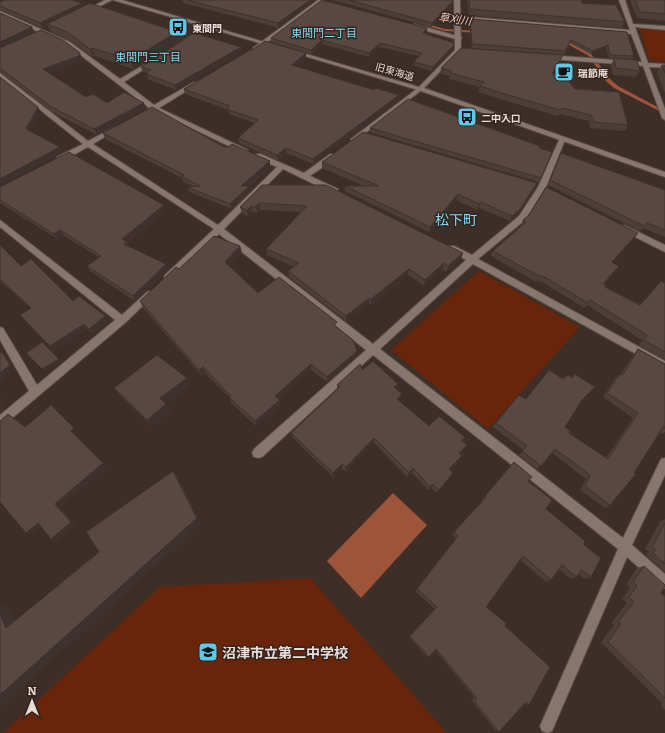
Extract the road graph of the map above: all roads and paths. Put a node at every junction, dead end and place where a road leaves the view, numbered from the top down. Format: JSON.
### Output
{"nodes":[{"id":1,"x":109,"y":0,"type":"edge"},
{"id":2,"x":117,"y":0,"type":"edge"},
{"id":3,"x":321,"y":0,"type":"edge"},
{"id":4,"x":457,"y":0,"type":"edge"},
{"id":5,"x":622,"y":0,"type":"edge"},
{"id":6,"x":329,"y":2,"type":"edge"},
{"id":7,"x":0,"y":13,"type":"edge"},
{"id":8,"x":79,"y":15,"type":"edge"},
{"id":9,"x":458,"y":18,"type":"junction"},
{"id":10,"x":405,"y":23,"type":"edge"},
{"id":11,"x":631,"y":25,"type":"junction"},
{"id":12,"x":209,"y":26,"type":"junction"},
{"id":13,"x":665,"y":28,"type":"edge"},
{"id":14,"x":51,"y":29,"type":"edge"},
{"id":15,"x":633,"y":32,"type":"junction"},
{"id":16,"x":41,"y":34,"type":"junction"},
{"id":17,"x":459,"y":38,"type":"junction"},
{"id":18,"x":264,"y":43,"type":"junction"},
{"id":19,"x":178,"y":46,"type":"edge"},
{"id":20,"x":278,"y":47,"type":"edge"},
{"id":21,"x":286,"y":50,"type":"edge"},
{"id":22,"x":248,"y":53,"type":"edge"},
{"id":23,"x":544,"y":56,"type":"edge"},
{"id":24,"x":158,"y":58,"type":"edge"},
{"id":25,"x":645,"y":64,"type":"junction"},
{"id":26,"x":665,"y":66,"type":"edge"},
{"id":27,"x":0,"y":75,"type":"edge"},
{"id":28,"x":202,"y":80,"type":"edge"},
{"id":29,"x":120,"y":82,"type":"junction"},
{"id":30,"x":420,"y":89,"type":"junction"},
{"id":31,"x":154,"y":108,"type":"junction"},
{"id":32,"x":141,"y":115,"type":"edge"},
{"id":33,"x":665,"y":118,"type":"edge"},
{"id":34,"x":121,"y":126,"type":"edge"},
{"id":35,"x":562,"y":140,"type":"junction"},
{"id":36,"x":350,"y":143,"type":"edge"},
{"id":37,"x":88,"y":144,"type":"junction"},
{"id":38,"x":337,"y":152,"type":"edge"},
{"id":39,"x":54,"y":162,"type":"edge"},
{"id":40,"x":281,"y":167,"type":"junction"},
{"id":41,"x":665,"y":175,"type":"edge"},
{"id":42,"x":305,"y":176,"type":"junction"},
{"id":43,"x":538,"y":186,"type":"junction"},
{"id":44,"x":552,"y":192,"type":"edge"},
{"id":45,"x":340,"y":193,"type":"edge"},
{"id":46,"x":0,"y":223,"type":"edge"},
{"id":47,"x":618,"y":225,"type":"edge"},
{"id":48,"x":219,"y":229,"type":"junction"},
{"id":49,"x":445,"y":245,"type":"edge"},
{"id":50,"x":665,"y":250,"type":"edge"},
{"id":51,"x":473,"y":259,"type":"junction"},
{"id":52,"x":122,"y":320,"type":"junction"},
{"id":53,"x":0,"y":332,"type":"edge"},
{"id":54,"x":373,"y":349,"type":"junction"},
{"id":55,"x":665,"y":366,"type":"edge"},
{"id":56,"x":36,"y":392,"type":"junction"},
{"id":57,"x":0,"y":422,"type":"edge"},
{"id":58,"x":258,"y":453,"type":"dead end"},
{"id":59,"x":665,"y":463,"type":"edge"},
{"id":60,"x":625,"y":547,"type":"junction"},
{"id":61,"x":665,"y":582,"type":"edge"},
{"id":62,"x":547,"y":726,"type":"dead end"}],
"edges":[{"from":1,"to":8,"type":"street"},
{"from":2,"to":12,"type":"street"},
{"from":3,"to":6,"type":"street"},
{"from":3,"to":18,"type":"street"},
{"from":4,"to":9,"type":"street"},
{"from":5,"to":11,"type":"street"},
{"from":7,"to":16,"type":"street"},
{"from":9,"to":15,"type":"street"},
{"from":9,"to":17,"type":"street"},
{"from":10,"to":17,"type":"street"},
{"from":11,"to":13,"type":"street"},
{"from":11,"to":15,"type":"street"},
{"from":12,"to":18,"type":"street"},
{"from":12,"to":19,"type":"street"},
{"from":14,"to":16,"type":"street"},
{"from":15,"to":25,"type":"street"},
{"from":16,"to":29,"type":"street"},
{"from":17,"to":30,"type":"street"},
{"from":18,"to":20,"type":"street"},
{"from":18,"to":22,"type":"street"},
{"from":21,"to":30,"type":"street","name":"旧東海道"},
{"from":23,"to":25,"type":"street"},
{"from":24,"to":29,"type":"street"},
{"from":25,"to":26,"type":"street"},
{"from":25,"to":33,"type":"street"},
{"from":27,"to":37,"type":"street"},
{"from":28,"to":31,"type":"street"},
{"from":29,"to":31,"type":"street"},
{"from":30,"to":35,"type":"street","name":"旧東海道"},
{"from":30,"to":36,"type":"street"},
{"from":31,"to":32,"type":"street"},
{"from":31,"to":40,"type":"street"},
{"from":34,"to":37,"type":"street"},
{"from":35,"to":41,"type":"street","name":"旧東海道"},
{"from":35,"to":43,"type":"street"},
{"from":37,"to":39,"type":"street"},
{"from":37,"to":48,"type":"street"},
{"from":38,"to":42,"type":"street"},
{"from":40,"to":42,"type":"street"},
{"from":40,"to":48,"type":"street"},
{"from":42,"to":45,"type":"street"},
{"from":43,"to":44,"type":"street"},
{"from":43,"to":51,"type":"street"},
{"from":46,"to":52,"type":"street"},
{"from":47,"to":50,"type":"street"},
{"from":48,"to":52,"type":"street"},
{"from":48,"to":54,"type":"street"},
{"from":49,"to":51,"type":"street"},
{"from":51,"to":54,"type":"street"},
{"from":51,"to":55,"type":"street"},
{"from":52,"to":56,"type":"street"},
{"from":53,"to":56,"type":"street"},
{"from":54,"to":58,"type":"street"},
{"from":54,"to":60,"type":"street"},
{"from":56,"to":57,"type":"street"},
{"from":59,"to":60,"type":"street"},
{"from":60,"to":61,"type":"street"},
{"from":60,"to":62,"type":"street"}]}
